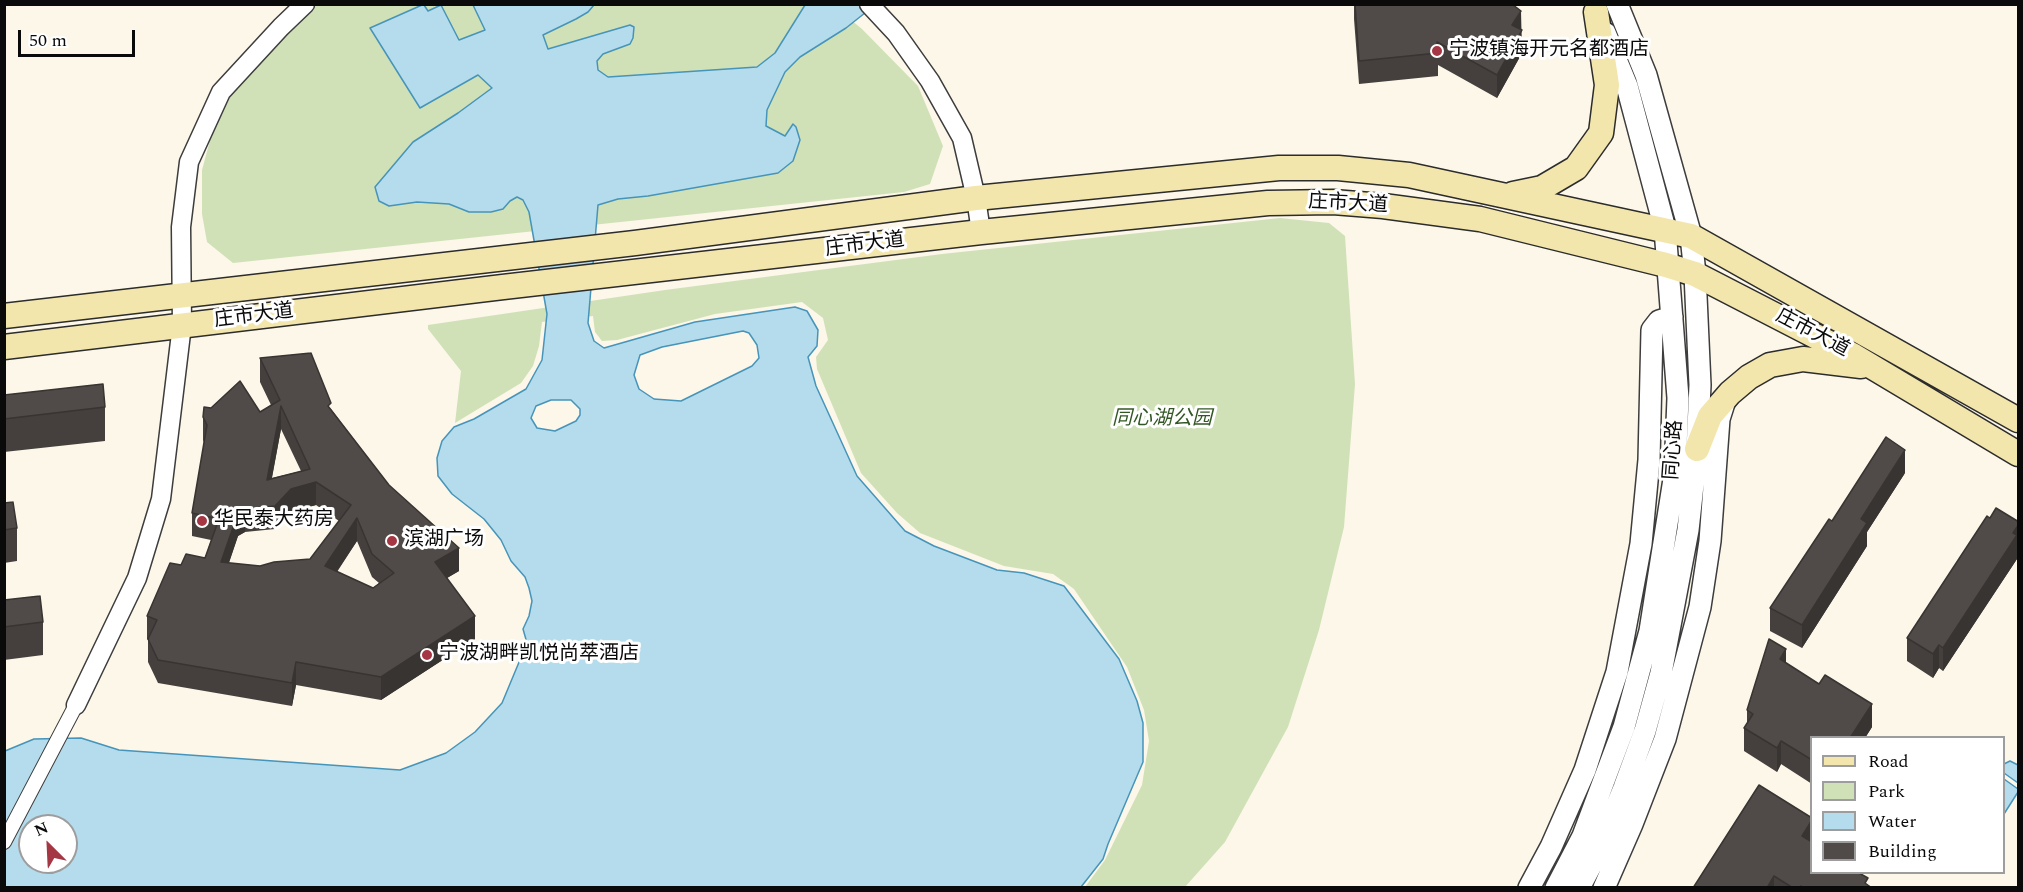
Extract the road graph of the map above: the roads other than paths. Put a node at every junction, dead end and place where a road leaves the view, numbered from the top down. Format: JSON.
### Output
{"nodes":[{"id":1,"x":305,"y":4,"type":"edge"},
{"id":2,"x":869,"y":4,"type":"edge"},
{"id":3,"x":1602,"y":7,"type":"edge"},
{"id":4,"x":1505,"y":195,"type":"junction"},
{"id":5,"x":976,"y":198,"type":"junction"},
{"id":6,"x":1665,"y":229,"type":"junction"},
{"id":7,"x":981,"y":232,"type":"junction"},
{"id":8,"x":1691,"y":236,"type":"junction"},
{"id":9,"x":1666,"y":265,"type":"junction"},
{"id":10,"x":1695,"y":274,"type":"junction"},
{"id":11,"x":180,"y":296,"type":"junction"},
{"id":12,"x":4,"y":316,"type":"edge"},
{"id":13,"x":1672,"y":317,"type":"junction"},
{"id":14,"x":182,"y":325,"type":"junction"},
{"id":15,"x":4,"y":347,"type":"edge"},
{"id":16,"x":1873,"y":368,"type":"junction"},
{"id":17,"x":1725,"y":398,"type":"junction"},
{"id":18,"x":2019,"y":420,"type":"edge"},
{"id":19,"x":1697,"y":449,"type":"junction"},
{"id":20,"x":2019,"y":454,"type":"edge"},
{"id":21,"x":76,"y":705,"type":"joint"},
{"id":22,"x":4,"y":843,"type":"edge"},
{"id":23,"x":1529,"y":888,"type":"edge"},
{"id":24,"x":1556,"y":888,"type":"edge"},
{"id":25,"x":1579,"y":888,"type":"edge"},
{"id":26,"x":1604,"y":888,"type":"edge"}],
"edges":[{"from":1,"to":11,"type":"street"},
{"from":2,"to":5,"type":"street"},
{"from":3,"to":4,"type":"main road"},
{"from":3,"to":6,"type":"street","name":"同心路"},
{"from":3,"to":8,"type":"street","name":"同心路"},
{"from":4,"to":5,"type":"main road","name":"庄市大道"},
{"from":4,"to":6,"type":"main road","name":"庄市大道"},
{"from":5,"to":7,"type":"street"},
{"from":5,"to":11,"type":"main road","name":"庄市大道"},
{"from":6,"to":8,"type":"main road","name":"庄市大道"},
{"from":6,"to":9,"type":"street","name":"同心路"},
{"from":7,"to":9,"type":"main road","name":"庄市大道"},
{"from":7,"to":14,"type":"main road","name":"庄市大道"},
{"from":8,"to":10,"type":"street","name":"同心路"},
{"from":8,"to":18,"type":"main road","name":"庄市大道"},
{"from":9,"to":10,"type":"main road","name":"庄市大道"},
{"from":9,"to":13,"type":"street","name":"同心路"},
{"from":10,"to":16,"type":"main road","name":"庄市大道"},
{"from":10,"to":19,"type":"street","name":"同心路"},
{"from":11,"to":12,"type":"main road","name":"庄市大道"},
{"from":11,"to":14,"type":"street"},
{"from":13,"to":23,"type":"street"},
{"from":13,"to":24,"type":"street","name":"同心路"},
{"from":14,"to":15,"type":"main road","name":"庄市大道"},
{"from":14,"to":21,"type":"street"},
{"from":16,"to":17,"type":"main road"},
{"from":16,"to":20,"type":"main road","name":"庄市大道"},
{"from":17,"to":19,"type":"main road"},
{"from":17,"to":26,"type":"street"},
{"from":19,"to":25,"type":"street","name":"同心路"},
{"from":21,"to":22,"type":"street"}]}
